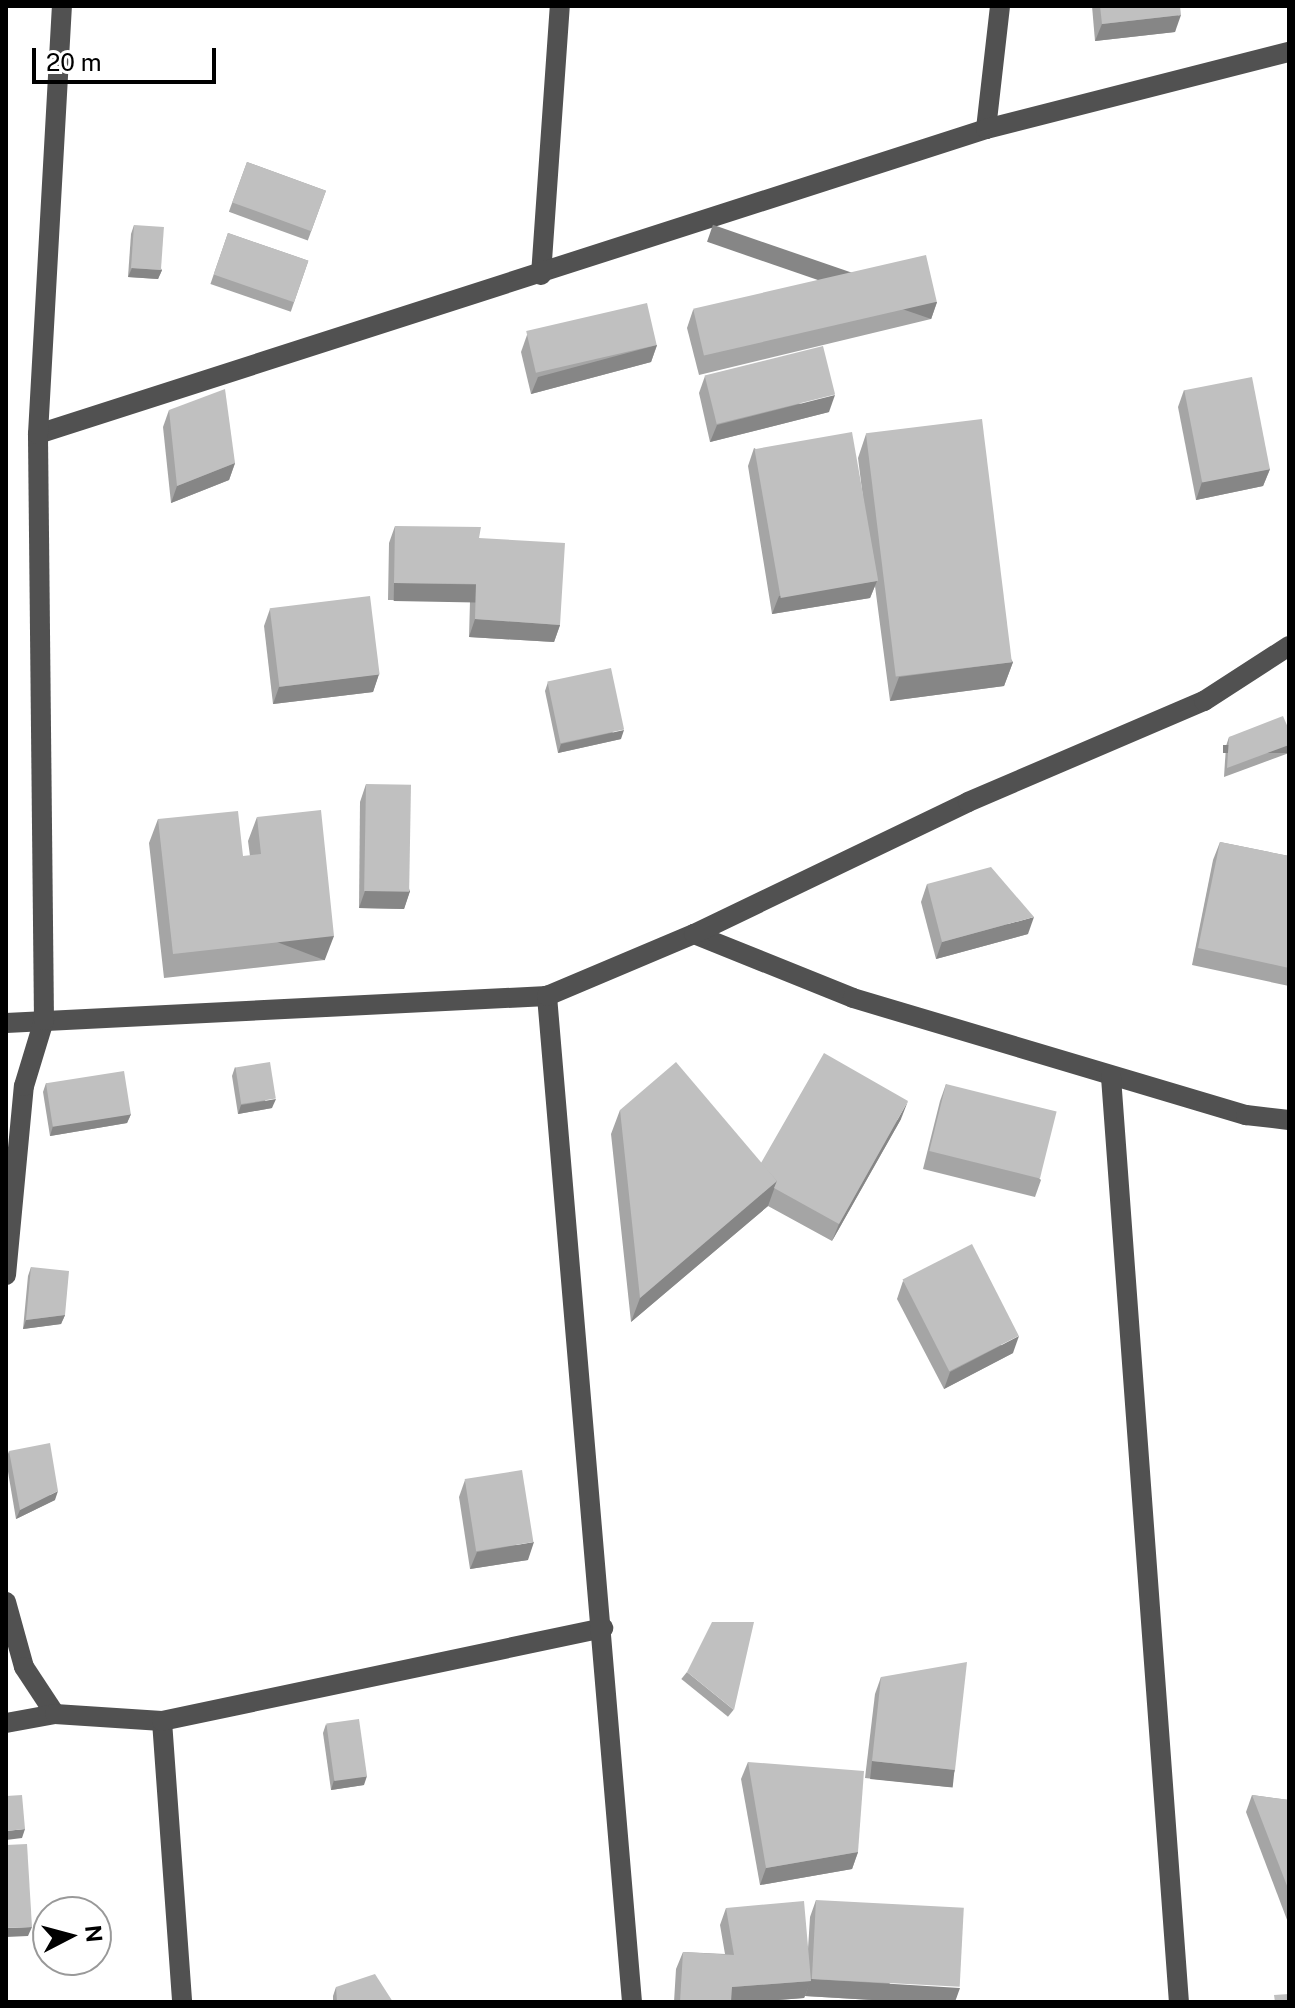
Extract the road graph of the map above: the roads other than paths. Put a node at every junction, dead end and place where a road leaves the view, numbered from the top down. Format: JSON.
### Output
{"nodes":[{"id":1,"x":62,"y":6,"type":"edge"},
{"id":2,"x":560,"y":6,"type":"edge"},
{"id":3,"x":1000,"y":6,"type":"edge"},
{"id":4,"x":1289,"y":52,"type":"edge"},
{"id":5,"x":986,"y":129,"type":"junction"},
{"id":6,"x":541,"y":275,"type":"junction"},
{"id":7,"x":38,"y":434,"type":"junction"},
{"id":8,"x":1289,"y":646,"type":"edge"},
{"id":9,"x":694,"y":934,"type":"junction"},
{"id":10,"x":547,"y":996,"type":"junction"},
{"id":11,"x":44,"y":1020,"type":"junction"},
{"id":12,"x":6,"y":1023,"type":"edge"},
{"id":13,"x":1111,"y":1077,"type":"junction"},
{"id":14,"x":1289,"y":1120,"type":"edge"},
{"id":15,"x":11,"y":1180,"type":"edge"},
{"id":16,"x":6,"y":1275,"type":"edge"},
{"id":17,"x":6,"y":1602,"type":"edge"},
{"id":18,"x":603,"y":1628,"type":"junction"},
{"id":19,"x":55,"y":1714,"type":"junction"},
{"id":20,"x":162,"y":1721,"type":"junction"},
{"id":21,"x":6,"y":1723,"type":"edge"},
{"id":22,"x":182,"y":2002,"type":"edge"},
{"id":23,"x":632,"y":2002,"type":"edge"},
{"id":24,"x":1179,"y":2002,"type":"edge"}],
"edges":[{"from":1,"to":7,"type":"street"},
{"from":2,"to":6,"type":"street"},
{"from":3,"to":5,"type":"street"},
{"from":4,"to":5,"type":"street"},
{"from":5,"to":6,"type":"street"},
{"from":6,"to":7,"type":"street"},
{"from":7,"to":11,"type":"street"},
{"from":8,"to":9,"type":"street"},
{"from":9,"to":10,"type":"street"},
{"from":9,"to":13,"type":"street"},
{"from":10,"to":11,"type":"street"},
{"from":10,"to":18,"type":"street"},
{"from":11,"to":12,"type":"street"},
{"from":11,"to":15,"type":"street"},
{"from":13,"to":14,"type":"street"},
{"from":13,"to":24,"type":"street"},
{"from":15,"to":16,"type":"street"},
{"from":17,"to":19,"type":"street"},
{"from":18,"to":20,"type":"street"},
{"from":18,"to":23,"type":"street"},
{"from":19,"to":20,"type":"street"},
{"from":19,"to":21,"type":"street"},
{"from":20,"to":22,"type":"street"}]}
